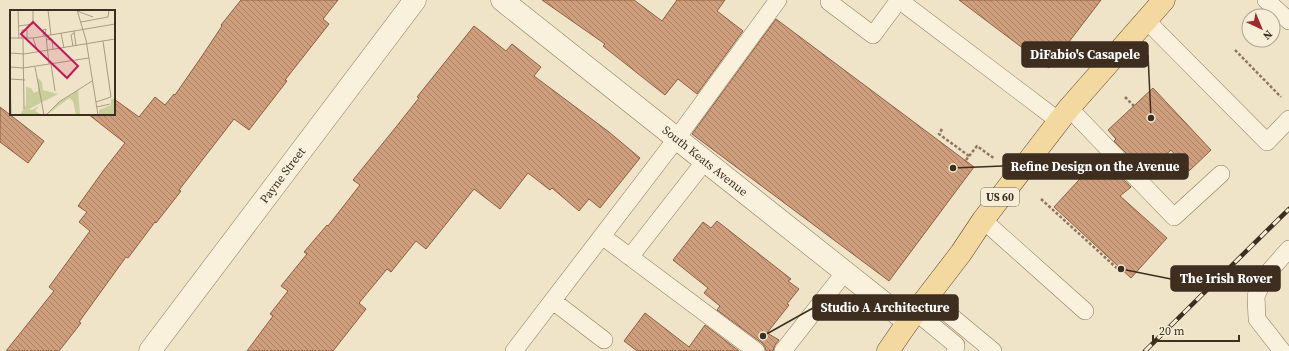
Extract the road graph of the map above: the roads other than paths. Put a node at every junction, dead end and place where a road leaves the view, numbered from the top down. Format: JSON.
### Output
{"nodes":[{"id":1,"x":415,"y":0,"type":"edge"},
{"id":2,"x":502,"y":0,"type":"edge"},
{"id":3,"x":778,"y":0,"type":"edge"},
{"id":4,"x":1164,"y":0,"type":"edge"},
{"id":5,"x":1266,"y":0,"type":"edge"},
{"id":6,"x":829,"y":2,"type":"dead end"},
{"id":7,"x":1146,"y":20,"type":"junction"},
{"id":8,"x":1289,"y":21,"type":"edge"},
{"id":9,"x":1064,"y":115,"type":"junction"},
{"id":10,"x":1289,"y":119,"type":"edge"},
{"id":11,"x":677,"y":138,"type":"junction"},
{"id":12,"x":705,"y":161,"type":"junction"},
{"id":13,"x":1221,"y":174,"type":"dead end"},
{"id":14,"x":983,"y":220,"type":"junction"},
{"id":15,"x":602,"y":236,"type":"junction"},
{"id":16,"x":1289,"y":249,"type":"edge"},
{"id":17,"x":630,"y":257,"type":"junction"},
{"id":18,"x":845,"y":272,"type":"junction"},
{"id":19,"x":553,"y":301,"type":"junction"},
{"id":20,"x":917,"y":310,"type":"junction"},
{"id":21,"x":1086,"y":311,"type":"dead end"},
{"id":22,"x":604,"y":340,"type":"dead end"},
{"id":23,"x":987,"y":346,"type":"edge"},
{"id":24,"x":150,"y":351,"type":"edge"},
{"id":25,"x":514,"y":351,"type":"edge"},
{"id":26,"x":756,"y":351,"type":"edge"},
{"id":27,"x":783,"y":351,"type":"edge"},
{"id":28,"x":888,"y":351,"type":"edge"},
{"id":29,"x":955,"y":351,"type":"edge"},
{"id":30,"x":965,"y":351,"type":"edge"},
{"id":31,"x":1282,"y":351,"type":"edge"}],
"edges":[{"from":1,"to":24,"type":"street","name":"Payne Street"},
{"from":2,"to":11,"type":"street","name":"South Keats Avenue"},
{"from":3,"to":11,"type":"lane"},
{"from":4,"to":7,"type":"main road","number":"US 60"},
{"from":5,"to":8,"type":"lane"},
{"from":6,"to":9,"type":"lane"},
{"from":7,"to":9,"type":"main road","number":"US 60"},
{"from":7,"to":10,"type":"lane"},
{"from":9,"to":13,"type":"lane"},
{"from":9,"to":14,"type":"main road","number":"US 60"},
{"from":11,"to":12,"type":"street","name":"South Keats Avenue"},
{"from":11,"to":15,"type":"lane"},
{"from":12,"to":17,"type":"lane"},
{"from":12,"to":18,"type":"street","name":"South Keats Avenue"},
{"from":14,"to":20,"type":"main road","number":"US 60"},
{"from":14,"to":21,"type":"lane"},
{"from":15,"to":17,"type":"lane"},
{"from":15,"to":19,"type":"lane"},
{"from":16,"to":31,"type":"lane"},
{"from":17,"to":26,"type":"lane"},
{"from":18,"to":20,"type":"street","name":"South Keats Avenue"},
{"from":18,"to":27,"type":"lane"},
{"from":19,"to":22,"type":"lane"},
{"from":19,"to":25,"type":"lane"},
{"from":20,"to":23,"type":"lane"},
{"from":20,"to":28,"type":"main road","number":"US 60"},
{"from":20,"to":29,"type":"lane"},
{"from":23,"to":30,"type":"lane"}]}
